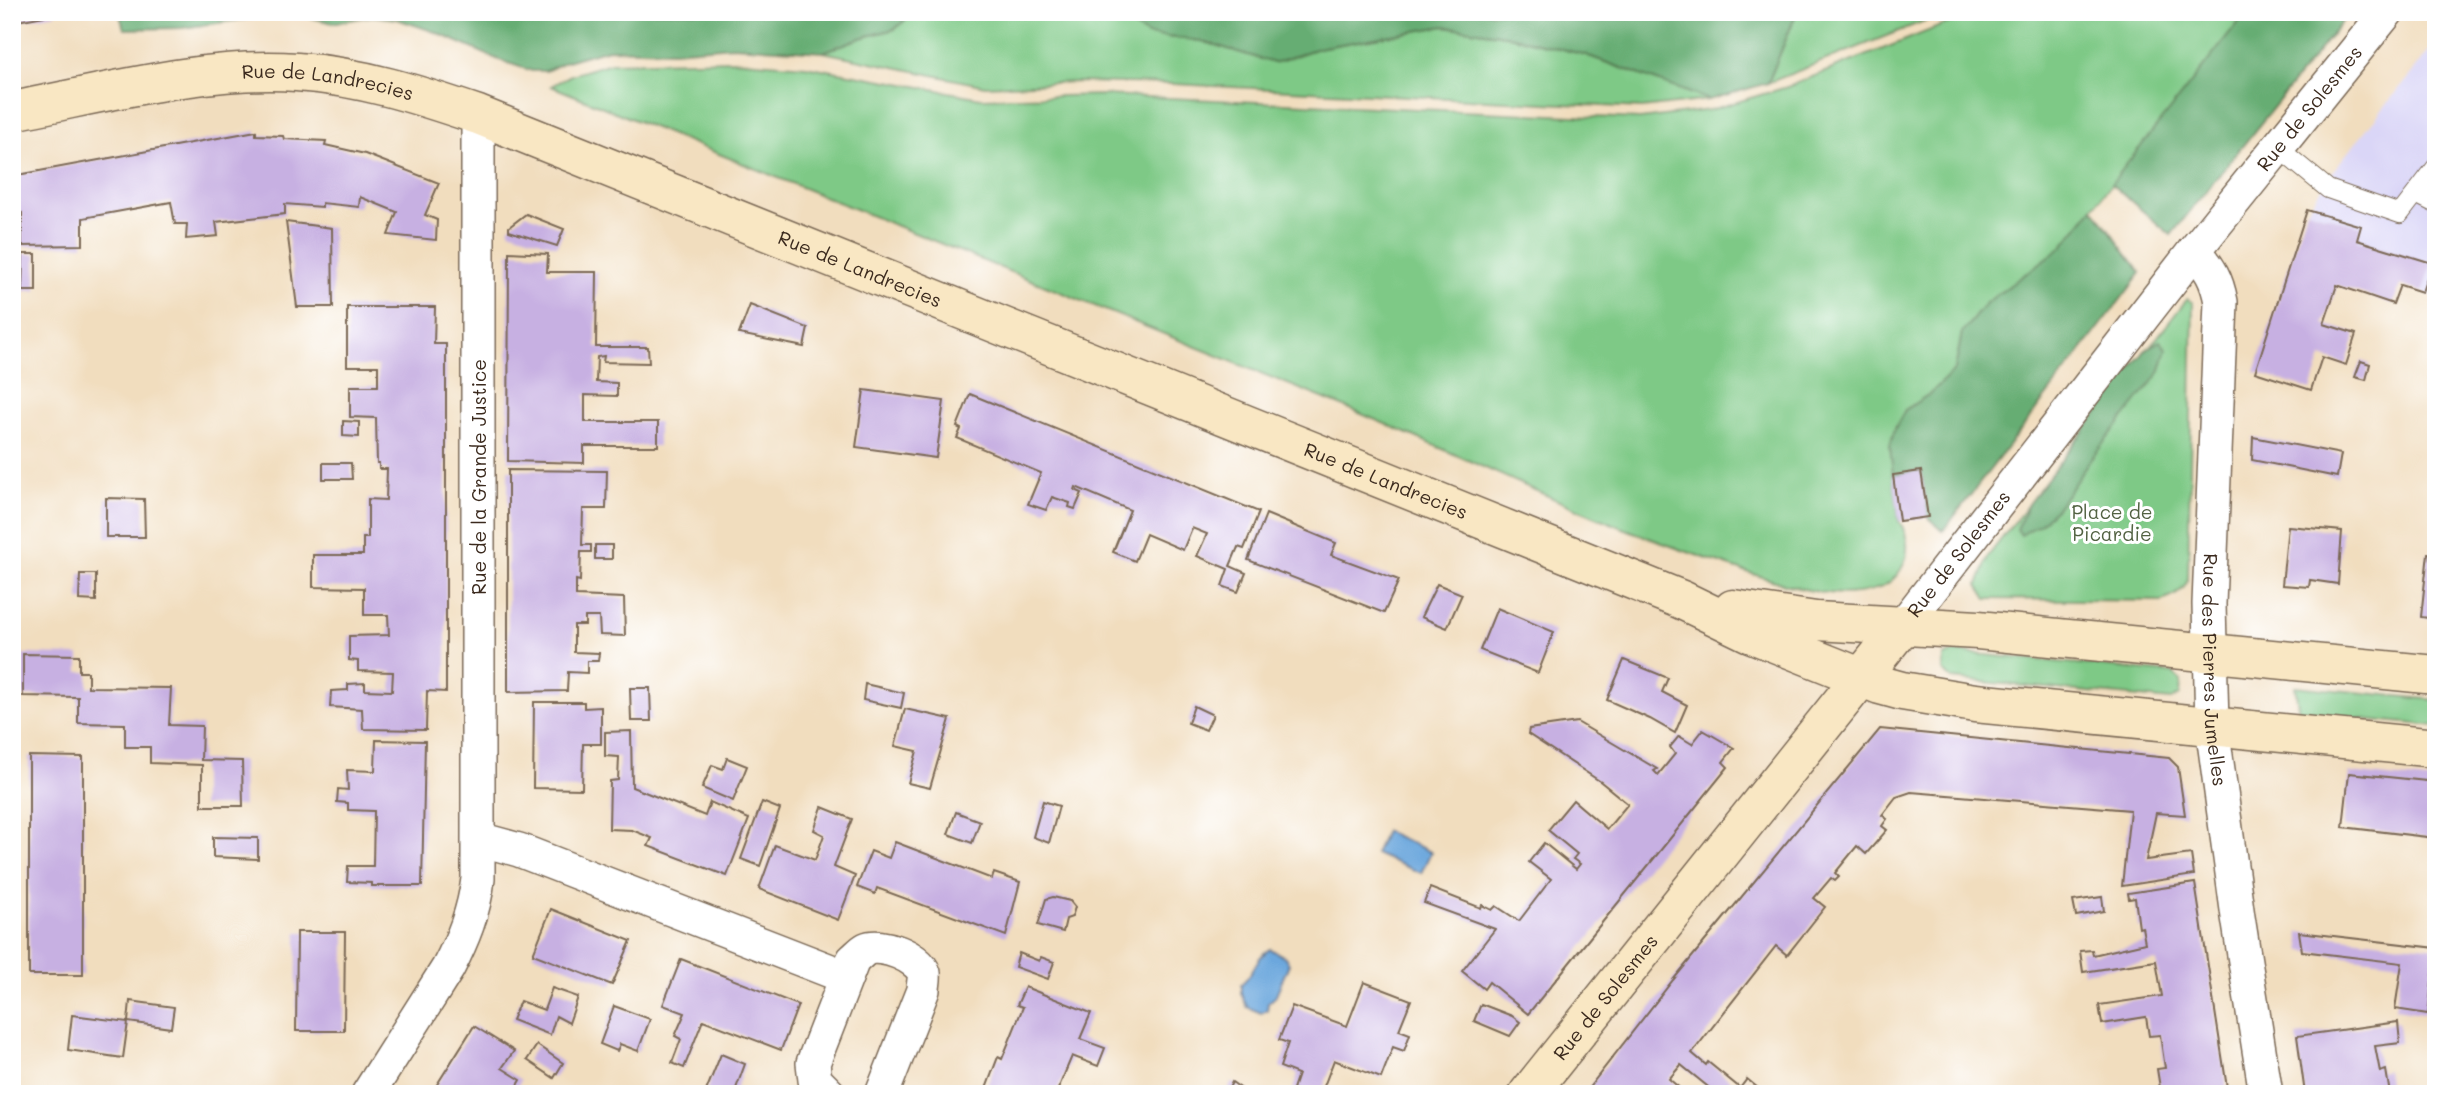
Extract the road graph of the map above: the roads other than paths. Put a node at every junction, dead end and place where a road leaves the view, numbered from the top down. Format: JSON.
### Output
{"nodes":[{"id":1,"x":2387,"y":12,"type":"edge"},
{"id":2,"x":12,"y":111,"type":"edge"},
{"id":3,"x":478,"y":115,"type":"junction"},
{"id":4,"x":2277,"y":147,"type":"junction"},
{"id":5,"x":2436,"y":167,"type":"edge"},
{"id":6,"x":2416,"y":194,"type":"junction"},
{"id":7,"x":2436,"y":204,"type":"edge"},
{"id":8,"x":2194,"y":251,"type":"junction"},
{"id":9,"x":1682,"y":600,"type":"junction"},
{"id":10,"x":1904,"y":624,"type":"junction"},
{"id":11,"x":2209,"y":652,"type":"junction"},
{"id":12,"x":2436,"y":675,"type":"edge"},
{"id":13,"x":1860,"y":678,"type":"junction"},
{"id":14,"x":2212,"y":726,"type":"junction"},
{"id":15,"x":2436,"y":748,"type":"edge"},
{"id":16,"x":479,"y":839,"type":"junction"},
{"id":17,"x":846,"y":977,"type":"junction"},
{"id":18,"x":368,"y":1094,"type":"edge"},
{"id":19,"x":828,"y":1094,"type":"edge"},
{"id":20,"x":882,"y":1094,"type":"edge"},
{"id":21,"x":1528,"y":1094,"type":"edge"},
{"id":22,"x":2266,"y":1094,"type":"edge"}],
"edges":[{"from":1,"to":4,"type":"street","name":"Rue de Solesmes"},
{"from":2,"to":3,"type":"main road","name":"Rue de Landrecies"},
{"from":3,"to":9,"type":"main road","name":"Rue de Landrecies"},
{"from":3,"to":16,"type":"street","name":"Rue de la Grande Justice"},
{"from":4,"to":6,"type":"lane"},
{"from":4,"to":8,"type":"street","name":"Rue de Solesmes"},
{"from":5,"to":6,"type":"lane"},
{"from":6,"to":7,"type":"lane"},
{"from":8,"to":10,"type":"street","name":"Rue de Solesmes"},
{"from":8,"to":11,"type":"street","name":"Rue des Pierres Jumelles"},
{"from":9,"to":10,"type":"main road","name":"Rue de Landrecies"},
{"from":9,"to":13,"type":"main road","name":"Rue de Landrecies"},
{"from":10,"to":11,"type":"main road"},
{"from":10,"to":13,"type":"main road","name":"Rue de Solesmes"},
{"from":11,"to":12,"type":"main road"},
{"from":11,"to":14,"type":"street","name":"Rue des Pierres Jumelles"},
{"from":13,"to":14,"type":"main road"},
{"from":13,"to":21,"type":"main road","name":"Rue de Solesmes"},
{"from":14,"to":15,"type":"main road"},
{"from":14,"to":22,"type":"street","name":"Rue des Pierres Jumelles"},
{"from":16,"to":17,"type":"street"},
{"from":16,"to":18,"type":"street","name":"Rue de la Grande Justice"},
{"from":17,"to":19,"type":"street"},
{"from":17,"to":20,"type":"street"}]}
